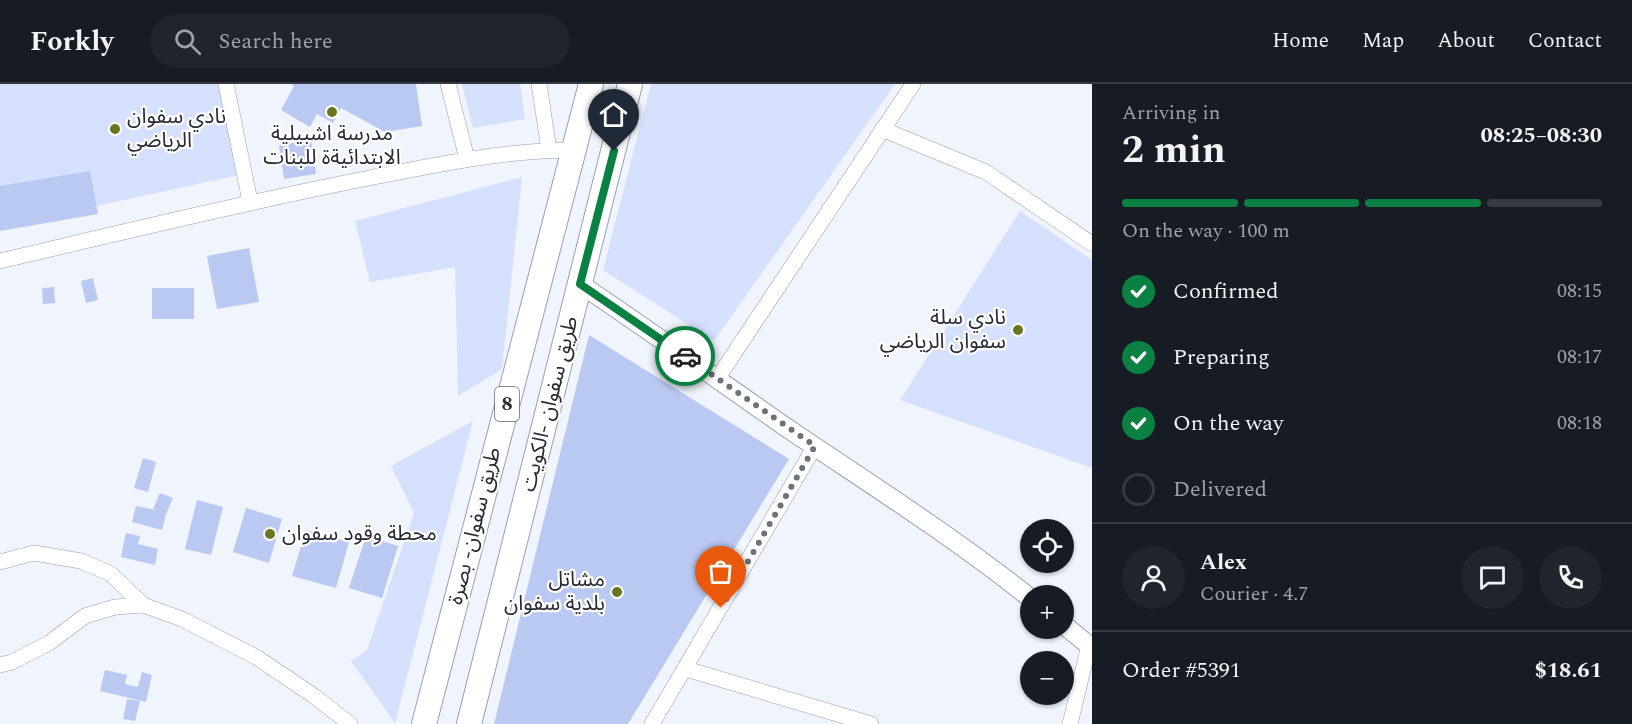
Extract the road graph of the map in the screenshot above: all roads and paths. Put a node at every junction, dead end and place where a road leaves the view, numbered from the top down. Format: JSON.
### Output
{"nodes":[{"id":1,"x":226,"y":84,"type":"edge"},
{"id":2,"x":448,"y":84,"type":"edge"},
{"id":3,"x":539,"y":84,"type":"edge"},
{"id":4,"x":591,"y":84,"type":"edge"},
{"id":5,"x":630,"y":84,"type":"edge"},
{"id":6,"x":913,"y":84,"type":"edge"},
{"id":7,"x":882,"y":129,"type":"junction"},
{"id":8,"x":549,"y":150,"type":"junction"},
{"id":9,"x":574,"y":150,"type":"junction"},
{"id":10,"x":467,"y":159,"type":"junction"},
{"id":11,"x":250,"y":201,"type":"junction"},
{"id":12,"x":1092,"y":244,"type":"edge"},
{"id":13,"x":0,"y":261,"type":"edge"},
{"id":14,"x":580,"y":284,"type":"junction"},
{"id":15,"x":717,"y":379,"type":"junction"},
{"id":16,"x":815,"y":446,"type":"junction"},
{"id":17,"x":0,"y":562,"type":"edge"},
{"id":18,"x":1020,"y":590,"type":"edge"},
{"id":19,"x":143,"y":605,"type":"junction"},
{"id":20,"x":1074,"y":633,"type":"edge"},
{"id":21,"x":1090,"y":646,"type":"edge"},
{"id":22,"x":0,"y":665,"type":"edge"},
{"id":23,"x":686,"y":669,"type":"junction"},
{"id":24,"x":350,"y":724,"type":"edge"},
{"id":25,"x":424,"y":724,"type":"edge"},
{"id":26,"x":469,"y":724,"type":"edge"},
{"id":27,"x":652,"y":724,"type":"edge"},
{"id":28,"x":871,"y":724,"type":"edge"},
{"id":29,"x":1070,"y":724,"type":"edge"}],
"edges":[{"from":1,"to":11,"type":"street"},
{"from":2,"to":10,"type":"street"},
{"from":3,"to":8,"type":"street"},
{"from":4,"to":9,"type":"highway","name":"طريق سفوان- بصرة","number":"8"},
{"from":5,"to":14,"type":"highway","name":"طريق سفوان -الكويت","number":"8"},
{"from":6,"to":7,"type":"street"},
{"from":7,"to":12,"type":"street"},
{"from":7,"to":15,"type":"street"},
{"from":8,"to":9,"type":"street"},
{"from":8,"to":10,"type":"street"},
{"from":9,"to":25,"type":"highway","name":"طريق سفوان- بصرة","number":"8"},
{"from":10,"to":11,"type":"street"},
{"from":11,"to":13,"type":"street"},
{"from":14,"to":15,"type":"street"},
{"from":14,"to":26,"type":"highway","name":"طريق سفوان -الكويت","number":"8"},
{"from":15,"to":16,"type":"street"},
{"from":16,"to":18,"type":"street"},
{"from":16,"to":23,"type":"street"},
{"from":17,"to":19,"type":"street"},
{"from":19,"to":22,"type":"street"},
{"from":19,"to":24,"type":"street"},
{"from":20,"to":21,"type":"street"},
{"from":21,"to":29,"type":"street"},
{"from":23,"to":27,"type":"street"},
{"from":23,"to":28,"type":"street"}]}
